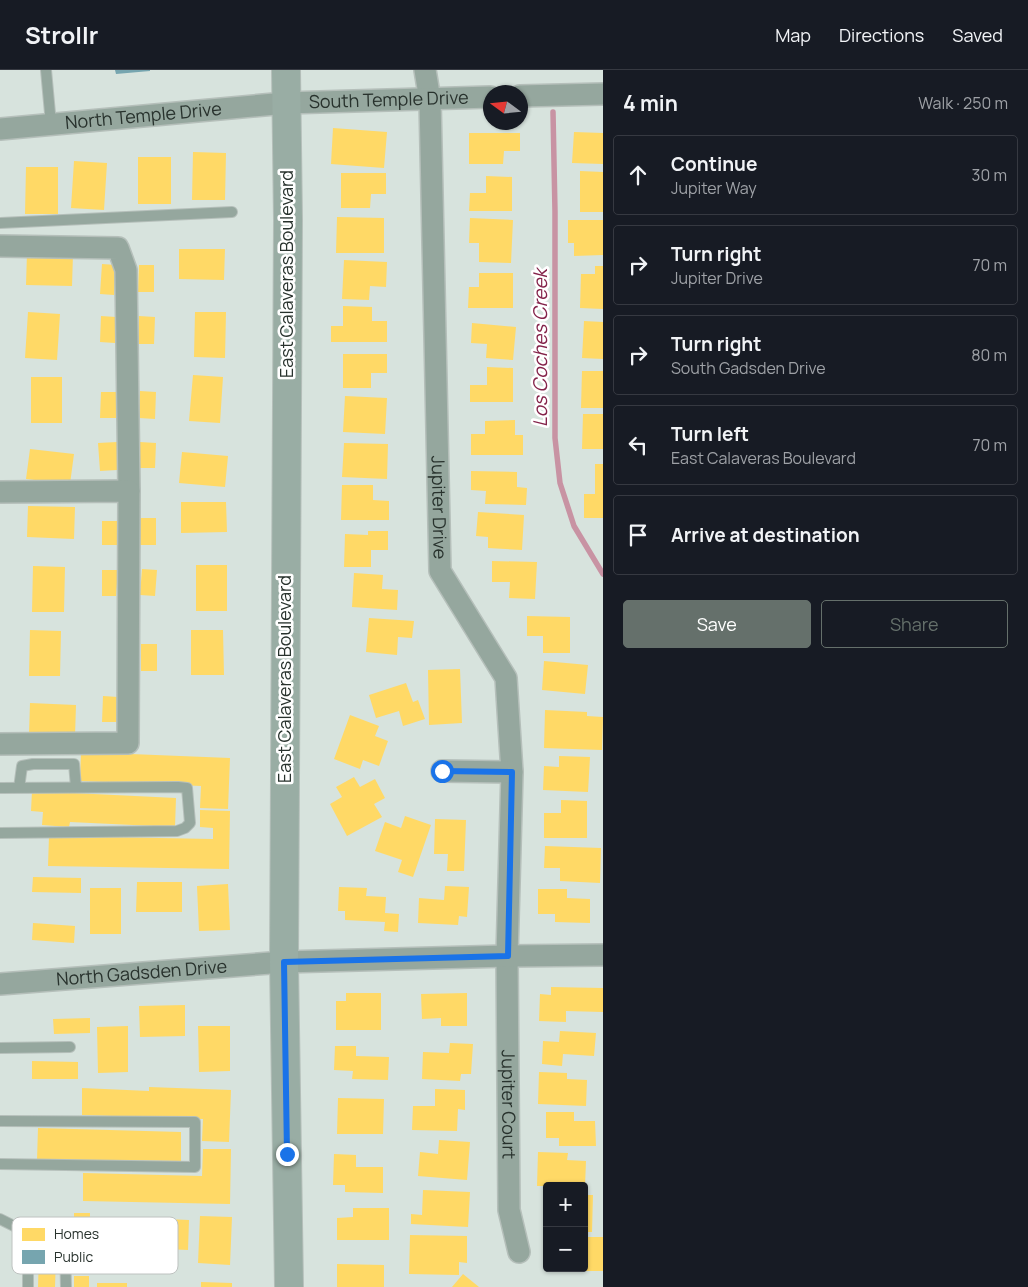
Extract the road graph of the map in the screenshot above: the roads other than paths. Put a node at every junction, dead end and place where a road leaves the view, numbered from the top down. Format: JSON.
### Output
{"nodes":[{"id":1,"x":46,"y":70,"type":"edge"},
{"id":2,"x":286,"y":70,"type":"edge"},
{"id":3,"x":425,"y":70,"type":"edge"},
{"id":4,"x":603,"y":94,"type":"edge"},
{"id":5,"x":528,"y":96,"type":"edge"},
{"id":6,"x":483,"y":97,"type":"edge"},
{"id":7,"x":430,"y":100,"type":"junction"},
{"id":8,"x":286,"y":103,"type":"junction"},
{"id":9,"x":51,"y":124,"type":"junction"},
{"id":10,"x":0,"y":129,"type":"edge"},
{"id":11,"x":232,"y":212,"type":"dead end"},
{"id":12,"x":0,"y":224,"type":"edge"},
{"id":13,"x":0,"y":246,"type":"edge"},
{"id":14,"x":129,"y":491,"type":"junction"},
{"id":15,"x":0,"y":492,"type":"edge"},
{"id":16,"x":0,"y":744,"type":"edge"},
{"id":17,"x":442,"y":771,"type":"dead end"},
{"id":18,"x":512,"y":772,"type":"junction"},
{"id":19,"x":76,"y":787,"type":"junction"},
{"id":20,"x":0,"y":788,"type":"edge"},
{"id":21,"x":19,"y":788,"type":"junction"},
{"id":22,"x":0,"y":833,"type":"edge"},
{"id":23,"x":603,"y":955,"type":"edge"},
{"id":24,"x":508,"y":956,"type":"junction"},
{"id":25,"x":284,"y":962,"type":"junction"},
{"id":26,"x":0,"y":984,"type":"edge"},
{"id":27,"x":70,"y":1046,"type":"dead end"},
{"id":28,"x":0,"y":1048,"type":"edge"},
{"id":29,"x":0,"y":1121,"type":"edge"},
{"id":30,"x":0,"y":1164,"type":"edge"},
{"id":31,"x":0,"y":1219,"type":"edge"},
{"id":32,"x":12,"y":1225,"type":"edge"},
{"id":33,"x":519,"y":1252,"type":"dead end"},
{"id":34,"x":28,"y":1274,"type":"edge"},
{"id":35,"x":66,"y":1274,"type":"edge"},
{"id":36,"x":28,"y":1287,"type":"edge"},
{"id":37,"x":66,"y":1287,"type":"edge"},
{"id":38,"x":289,"y":1287,"type":"edge"}],
"edges":[{"from":1,"to":9,"type":"lane"},
{"from":2,"to":8,"type":"main road","name":"East Calaveras Boulevard"},
{"from":3,"to":7,"type":"street","name":"Jupiter Drive"},
{"from":4,"to":5,"type":"street"},
{"from":6,"to":7,"type":"street","name":"South Temple Drive"},
{"from":7,"to":8,"type":"street","name":"South Temple Drive"},
{"from":7,"to":18,"type":"street","name":"Jupiter Drive"},
{"from":8,"to":9,"type":"street","name":"North Temple Drive"},
{"from":8,"to":25,"type":"main road","name":"East Calaveras Boulevard"},
{"from":9,"to":10,"type":"street","name":"North Temple Drive"},
{"from":11,"to":12,"type":"lane"},
{"from":13,"to":14,"type":"street"},
{"from":14,"to":15,"type":"street"},
{"from":14,"to":16,"type":"street"},
{"from":17,"to":18,"type":"street"},
{"from":18,"to":24,"type":"street","name":"Jupiter Drive"},
{"from":19,"to":21,"type":"lane"},
{"from":19,"to":21,"type":"lane"},
{"from":19,"to":22,"type":"lane"},
{"from":20,"to":21,"type":"lane"},
{"from":23,"to":24,"type":"street","name":"North Gadsden Drive"},
{"from":24,"to":25,"type":"street","name":"North Gadsden Drive"},
{"from":24,"to":33,"type":"street","name":"Jupiter Court"},
{"from":25,"to":26,"type":"street","name":"North Gadsden Drive"},
{"from":25,"to":38,"type":"main road","name":"East Calaveras Boulevard"},
{"from":27,"to":28,"type":"lane"},
{"from":29,"to":30,"type":"lane"},
{"from":31,"to":32,"type":"lane"},
{"from":34,"to":36,"type":"lane"},
{"from":35,"to":37,"type":"lane"}]}
